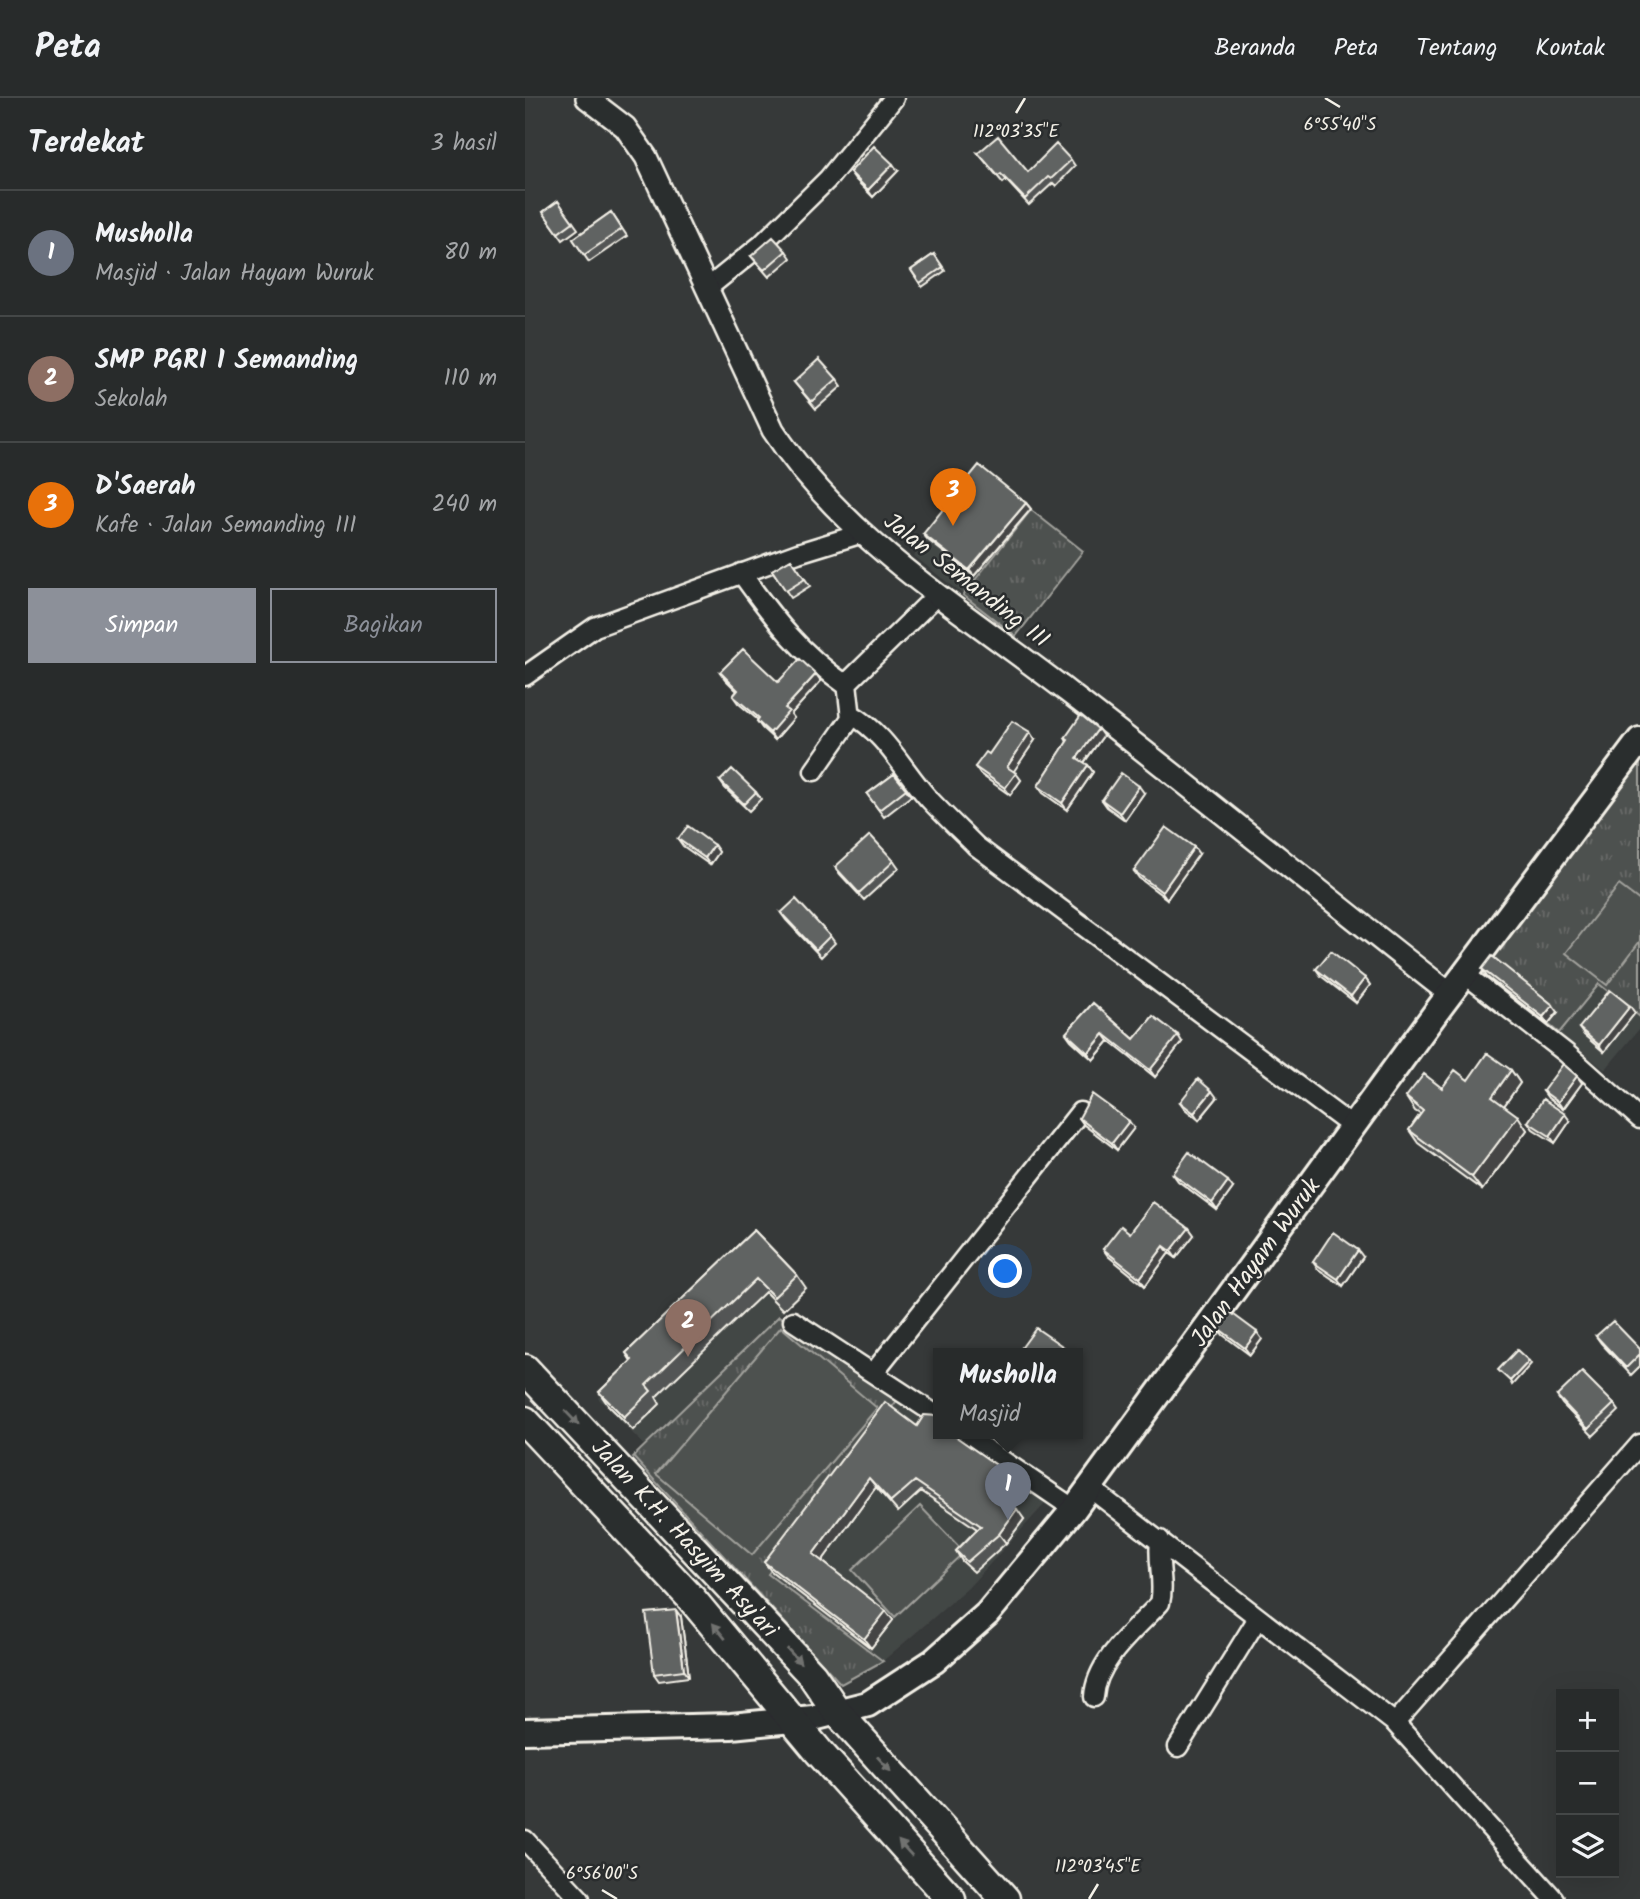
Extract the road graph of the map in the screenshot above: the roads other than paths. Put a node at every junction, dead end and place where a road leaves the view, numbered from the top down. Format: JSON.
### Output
{"nodes":[{"id":1,"x":587,"y":98,"type":"edge"},
{"id":2,"x":894,"y":98,"type":"edge"},
{"id":3,"x":709,"y":287,"type":"junction"},
{"id":4,"x":863,"y":533,"type":"junction"},
{"id":5,"x":741,"y":573,"type":"junction"},
{"id":6,"x":938,"y":594,"type":"junction"},
{"id":7,"x":525,"y":677,"type":"edge"},
{"id":8,"x":846,"y":685,"type":"junction"},
{"id":9,"x":851,"y":714,"type":"junction"},
{"id":10,"x":1640,"y":740,"type":"edge"},
{"id":11,"x":814,"y":771,"type":"dead end"},
{"id":12,"x":1458,"y":984,"type":"junction"},
{"id":13,"x":1080,"y":1112,"type":"edge"},
{"id":14,"x":1640,"y":1119,"type":"edge"},
{"id":15,"x":1353,"y":1127,"type":"junction"},
{"id":16,"x":793,"y":1321,"type":"dead end"},
{"id":17,"x":525,"y":1368,"type":"edge"},
{"id":18,"x":874,"y":1372,"type":"junction"},
{"id":19,"x":933,"y":1413,"type":"edge"},
{"id":20,"x":525,"y":1421,"type":"edge"},
{"id":21,"x":971,"y":1439,"type":"edge"},
{"id":22,"x":1640,"y":1444,"type":"edge"},
{"id":23,"x":1090,"y":1488,"type":"junction"},
{"id":24,"x":1075,"y":1509,"type":"junction"},
{"id":25,"x":1160,"y":1540,"type":"junction"},
{"id":26,"x":1258,"y":1618,"type":"junction"},
{"id":27,"x":1094,"y":1697,"type":"dead end"},
{"id":28,"x":815,"y":1717,"type":"junction"},
{"id":29,"x":1395,"y":1723,"type":"junction"},
{"id":30,"x":527,"y":1734,"type":"edge"},
{"id":31,"x":1178,"y":1747,"type":"dead end"},
{"id":32,"x":525,"y":1840,"type":"edge"},
{"id":33,"x":580,"y":1899,"type":"edge"},
{"id":34,"x":951,"y":1899,"type":"edge"},
{"id":35,"x":1005,"y":1899,"type":"edge"},
{"id":36,"x":1554,"y":1899,"type":"edge"}],
"edges":[{"from":1,"to":3,"type":"street","name":"Jalan Semanding III"},
{"from":2,"to":3,"type":"street"},
{"from":3,"to":4,"type":"street","name":"Jalan Semanding III"},
{"from":4,"to":5,"type":"street"},
{"from":4,"to":6,"type":"street","name":"Jalan Semanding III"},
{"from":5,"to":7,"type":"street"},
{"from":5,"to":8,"type":"street"},
{"from":6,"to":8,"type":"street"},
{"from":6,"to":12,"type":"street","name":"Jalan Semanding III"},
{"from":8,"to":9,"type":"street"},
{"from":9,"to":11,"type":"street"},
{"from":9,"to":15,"type":"street"},
{"from":10,"to":12,"type":"main road","name":"Jalan Hayam Wuruk"},
{"from":12,"to":14,"type":"street"},
{"from":12,"to":15,"type":"main road","name":"Jalan Hayam Wuruk"},
{"from":13,"to":18,"type":"street"},
{"from":15,"to":23,"type":"main road","name":"Jalan Hayam Wuruk"},
{"from":16,"to":18,"type":"street"},
{"from":17,"to":28,"type":"highway","name":"Jalan K.H. Hasyim Asy'ari","one_way":true},
{"from":18,"to":19,"type":"street"},
{"from":28,"to":20,"type":"highway","name":"Jalan K.H. Hasyim Asy'ari","one_way":true},
{"from":21,"to":24,"type":"street"},
{"from":22,"to":29,"type":"street"},
{"from":23,"to":24,"type":"main road","name":"Jalan Hayam Wuruk"},
{"from":23,"to":25,"type":"street"},
{"from":24,"to":28,"type":"main road","name":"Jalan Hayam Wuruk"},
{"from":25,"to":26,"type":"street"},
{"from":25,"to":27,"type":"street"},
{"from":26,"to":29,"type":"street"},
{"from":26,"to":31,"type":"street"},
{"from":28,"to":30,"type":"main road","name":"Jalan Hayam Wuruk"},
{"from":34,"to":28,"type":"highway","one_way":true},
{"from":28,"to":35,"type":"highway","one_way":true},
{"from":29,"to":36,"type":"street"},
{"from":32,"to":33,"type":"street"}]}
